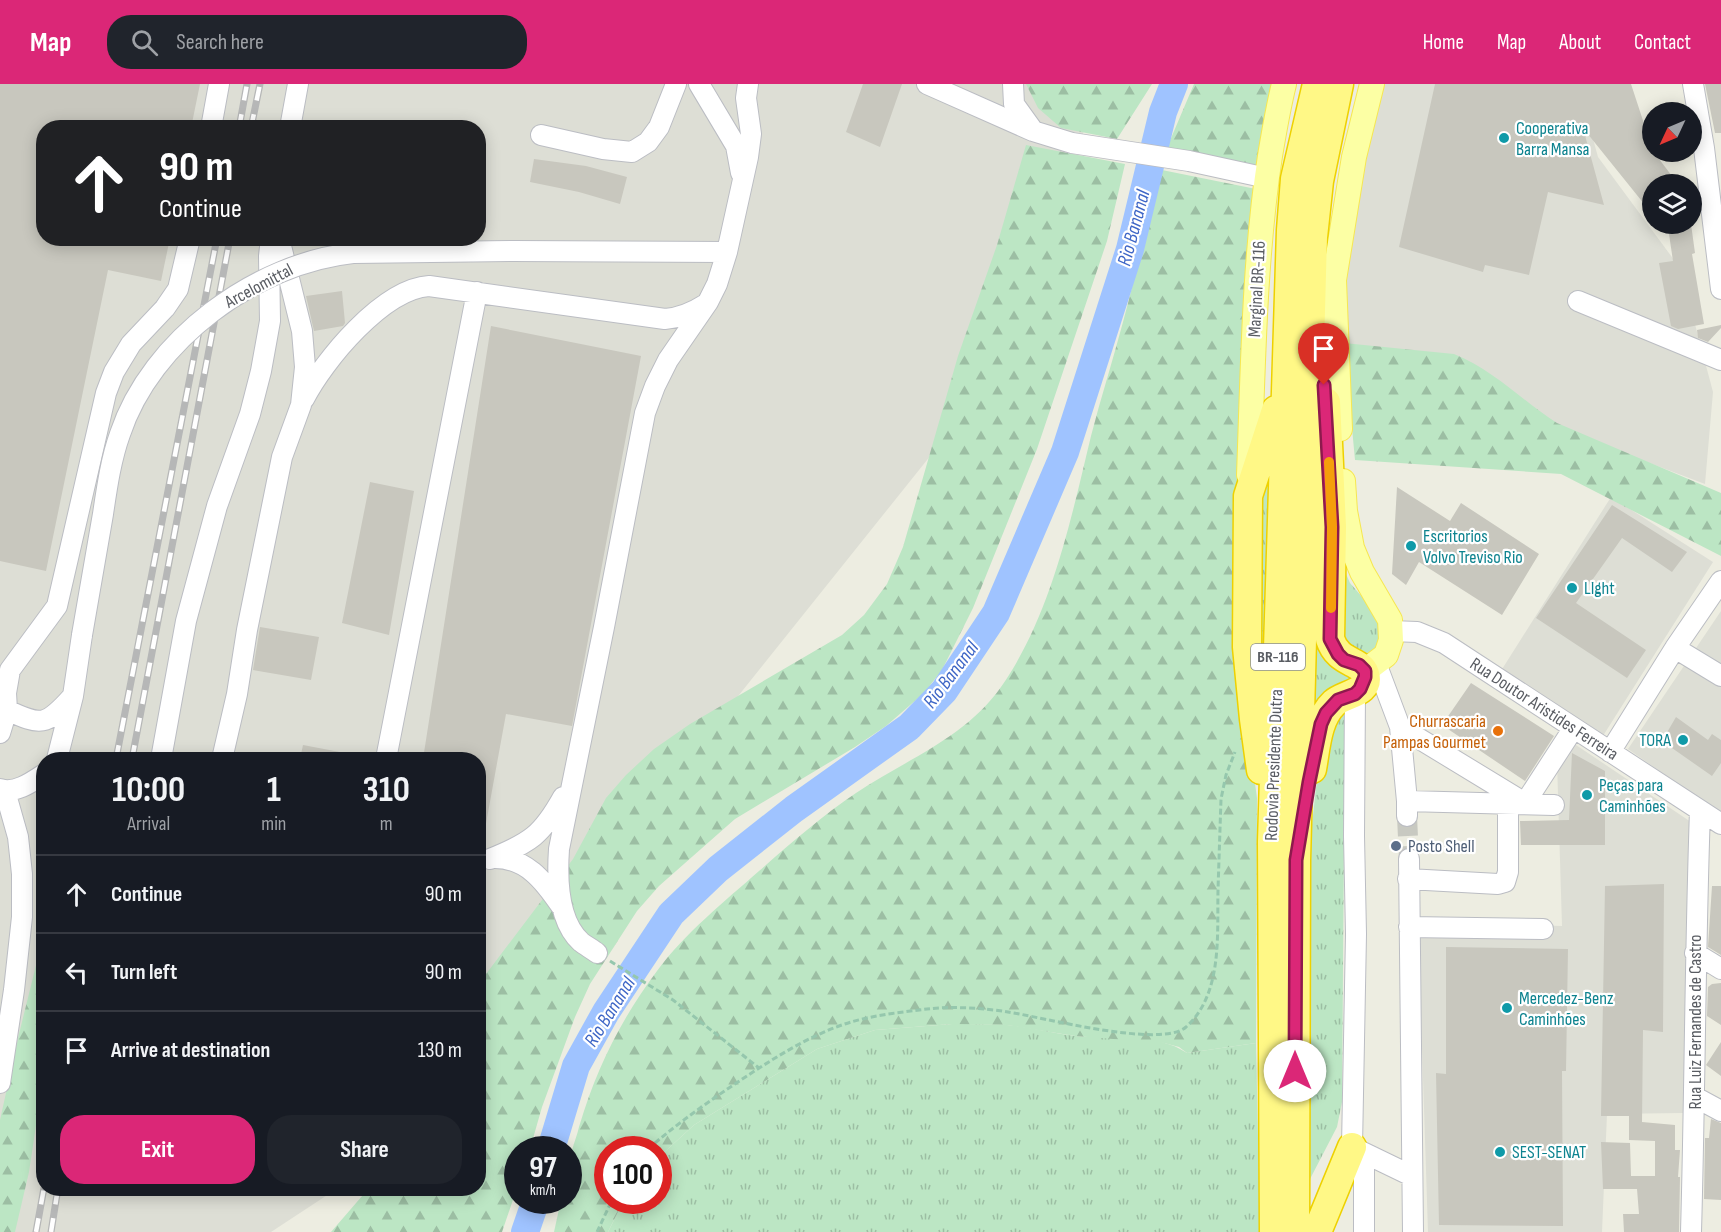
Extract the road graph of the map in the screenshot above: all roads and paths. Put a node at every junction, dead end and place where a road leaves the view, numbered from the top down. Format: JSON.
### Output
{"nodes":[{"id":1,"x":219,"y":84,"type":"edge"},
{"id":2,"x":298,"y":84,"type":"edge"},
{"id":3,"x":676,"y":84,"type":"edge"},
{"id":4,"x":699,"y":84,"type":"edge"},
{"id":5,"x":928,"y":84,"type":"edge"},
{"id":6,"x":966,"y":84,"type":"edge"},
{"id":7,"x":1012,"y":84,"type":"edge"},
{"id":8,"x":1284,"y":84,"type":"edge"},
{"id":9,"x":1317,"y":84,"type":"edge"},
{"id":10,"x":1339,"y":84,"type":"edge"},
{"id":11,"x":1371,"y":84,"type":"edge"},
{"id":12,"x":1693,"y":84,"type":"edge"},
{"id":13,"x":743,"y":88,"type":"edge"},
{"id":14,"x":212,"y":120,"type":"edge"},
{"id":15,"x":291,"y":120,"type":"edge"},
{"id":16,"x":1033,"y":131,"type":"junction"},
{"id":17,"x":541,"y":135,"type":"dead end"},
{"id":18,"x":1267,"y":179,"type":"junction"},
{"id":19,"x":742,"y":184,"type":"junction"},
{"id":20,"x":188,"y":246,"type":"edge"},
{"id":21,"x":270,"y":246,"type":"edge"},
{"id":22,"x":281,"y":246,"type":"edge"},
{"id":23,"x":727,"y":252,"type":"junction"},
{"id":24,"x":1721,"y":289,"type":"edge"},
{"id":25,"x":477,"y":292,"type":"junction"},
{"id":26,"x":1578,"y":301,"type":"dead end"},
{"id":27,"x":708,"y":302,"type":"junction"},
{"id":28,"x":1312,"y":306,"type":"junction"},
{"id":29,"x":1721,"y":360,"type":"edge"},
{"id":30,"x":1286,"y":380,"type":"junction"},
{"id":31,"x":301,"y":405,"type":"junction"},
{"id":32,"x":1248,"y":496,"type":"junction"},
{"id":33,"x":1721,"y":581,"type":"edge"},
{"id":34,"x":1391,"y":631,"type":"junction"},
{"id":35,"x":1675,"y":648,"type":"junction"},
{"id":36,"x":1365,"y":676,"type":"junction"},
{"id":37,"x":1721,"y":676,"type":"edge"},
{"id":38,"x":73,"y":696,"type":"junction"},
{"id":39,"x":7,"y":711,"type":"junction"},
{"id":40,"x":1254,"y":719,"type":"junction"},
{"id":41,"x":1400,"y":727,"type":"junction"},
{"id":42,"x":1573,"y":729,"type":"junction"},
{"id":43,"x":0,"y":733,"type":"edge"},
{"id":44,"x":59,"y":752,"type":"edge"},
{"id":45,"x":160,"y":752,"type":"edge"},
{"id":46,"x":224,"y":752,"type":"edge"},
{"id":47,"x":387,"y":752,"type":"edge"},
{"id":48,"x":1610,"y":752,"type":"junction"},
{"id":49,"x":36,"y":779,"type":"edge"},
{"id":50,"x":572,"y":781,"type":"junction"},
{"id":51,"x":2,"y":790,"type":"edge"},
{"id":52,"x":1517,"y":803,"type":"junction"},
{"id":53,"x":1554,"y":805,"type":"dead end"},
{"id":54,"x":1700,"y":811,"type":"junction"},
{"id":55,"x":1721,"y":824,"type":"edge"},
{"id":56,"x":1272,"y":842,"type":"junction"},
{"id":57,"x":486,"y":858,"type":"edge"},
{"id":58,"x":486,"y":859,"type":"edge"},
{"id":59,"x":1409,"y":859,"type":"tunnel mouth"},
{"id":60,"x":1296,"y":860,"type":"junction"},
{"id":61,"x":1408,"y":879,"type":"junction"},
{"id":62,"x":564,"y":909,"type":"junction"},
{"id":63,"x":1409,"y":927,"type":"junction"},
{"id":64,"x":1543,"y":929,"type":"dead end"},
{"id":65,"x":597,"y":953,"type":"joint"},
{"id":66,"x":1695,"y":953,"type":"junction"},
{"id":67,"x":1721,"y":969,"type":"edge"},
{"id":68,"x":759,"y":1068,"type":"junction"},
{"id":69,"x":0,"y":1083,"type":"edge"},
{"id":70,"x":1695,"y":1097,"type":"junction"},
{"id":71,"x":1721,"y":1112,"type":"edge"},
{"id":72,"x":665,"y":1136,"type":"edge"},
{"id":73,"x":1358,"y":1150,"type":"junction"},
{"id":74,"x":1412,"y":1176,"type":"junction"},
{"id":75,"x":605,"y":1214,"type":"edge"},
{"id":76,"x":597,"y":1232,"type":"edge"},
{"id":77,"x":1274,"y":1232,"type":"edge"},
{"id":78,"x":1295,"y":1232,"type":"edge"},
{"id":79,"x":1317,"y":1232,"type":"edge"},
{"id":80,"x":1364,"y":1232,"type":"edge"},
{"id":81,"x":1413,"y":1232,"type":"edge"},
{"id":82,"x":1691,"y":1232,"type":"edge"}],
"edges":[{"from":1,"to":14,"type":"street"},
{"from":2,"to":15,"type":"street"},
{"from":3,"to":17,"type":"street"},
{"from":4,"to":19,"type":"street"},
{"from":5,"to":6,"type":"street"},
{"from":5,"to":16,"type":"street"},
{"from":7,"to":16,"type":"street"},
{"from":8,"to":18,"type":"main road","name":"Marginal BR-116"},
{"from":9,"to":30,"type":"highway","name":"Rodovia Presidente Dutra","number":"BR-116"},
{"from":10,"to":28,"type":"highway","name":"Rodovia Presidente Dutra","number":"BR-116"},
{"from":11,"to":34,"type":"main road"},
{"from":12,"to":24,"type":"street"},
{"from":13,"to":19,"type":"street"},
{"from":16,"to":18,"type":"street"},
{"from":18,"to":32,"type":"main road","name":"Marginal BR-116"},
{"from":19,"to":23,"type":"street"},
{"from":20,"to":39,"type":"street"},
{"from":21,"to":45,"type":"street"},
{"from":22,"to":31,"type":"street"},
{"from":23,"to":27,"type":"street"},
{"from":23,"to":38,"type":"street","name":"Arcelomittal","bridge":true},
{"from":25,"to":27,"type":"street"},
{"from":25,"to":31,"type":"street"},
{"from":25,"to":47,"type":"street"},
{"from":26,"to":29,"type":"street"},
{"from":27,"to":50,"type":"street"},
{"from":28,"to":36,"type":"highway"},
{"from":28,"to":60,"type":"highway","name":"Rodovia Presidente Dutra","number":"BR-116"},
{"from":30,"to":32,"type":"highway"},
{"from":30,"to":56,"type":"highway","name":"Rodovia Presidente Dutra","number":"BR-116"},
{"from":31,"to":46,"type":"street"},
{"from":32,"to":40,"type":"highway"},
{"from":33,"to":35,"type":"street"},
{"from":34,"to":36,"type":"main road"},
{"from":34,"to":42,"type":"street","name":"Rua Doutor Aristides Ferreira"},
{"from":35,"to":37,"type":"street"},
{"from":35,"to":48,"type":"street"},
{"from":36,"to":41,"type":"street"},
{"from":36,"to":60,"type":"highway"},
{"from":36,"to":73,"type":"street"},
{"from":38,"to":39,"type":"street"},
{"from":38,"to":44,"type":"street","name":"Arcelomittal"},
{"from":39,"to":43,"type":"street"},
{"from":40,"to":56,"type":"highway"},
{"from":40,"to":68,"type":"path"},
{"from":41,"to":52,"type":"street"},
{"from":41,"to":52,"type":"street"},
{"from":42,"to":48,"type":"street","name":"Rua Doutor Aristides Ferreira"},
{"from":42,"to":52,"type":"street"},
{"from":48,"to":54,"type":"street","name":"Rua Doutor Aristides Ferreira"},
{"from":49,"to":51,"type":"street"},
{"from":50,"to":57,"type":"street"},
{"from":50,"to":62,"type":"street"},
{"from":51,"to":69,"type":"street"},
{"from":52,"to":53,"type":"street"},
{"from":52,"to":61,"type":"street"},
{"from":54,"to":55,"type":"street","name":"Rua Doutor Aristides Ferreira"},
{"from":54,"to":66,"type":"street","name":"Rua Luiz Fernandes de Castro"},
{"from":56,"to":77,"type":"highway","name":"Rodovia Presidente Dutra","number":"BR-116"},
{"from":58,"to":62,"type":"street"},
{"from":59,"to":61,"type":"street"},
{"from":60,"to":78,"type":"highway","name":"Rodovia Presidente Dutra","number":"BR-116"},
{"from":61,"to":63,"type":"street"},
{"from":62,"to":65,"type":"street"},
{"from":63,"to":64,"type":"street"},
{"from":63,"to":74,"type":"street"},
{"from":65,"to":68,"type":"path"},
{"from":66,"to":67,"type":"street"},
{"from":66,"to":70,"type":"street","name":"Rua Luiz Fernandes de Castro"},
{"from":68,"to":72,"type":"path"},
{"from":70,"to":71,"type":"street"},
{"from":70,"to":82,"type":"street","name":"Rua Luiz Fernandes de Castro"},
{"from":73,"to":74,"type":"street"},
{"from":73,"to":79,"type":"highway"},
{"from":73,"to":80,"type":"street"},
{"from":74,"to":81,"type":"street"},
{"from":75,"to":76,"type":"path"}]}
